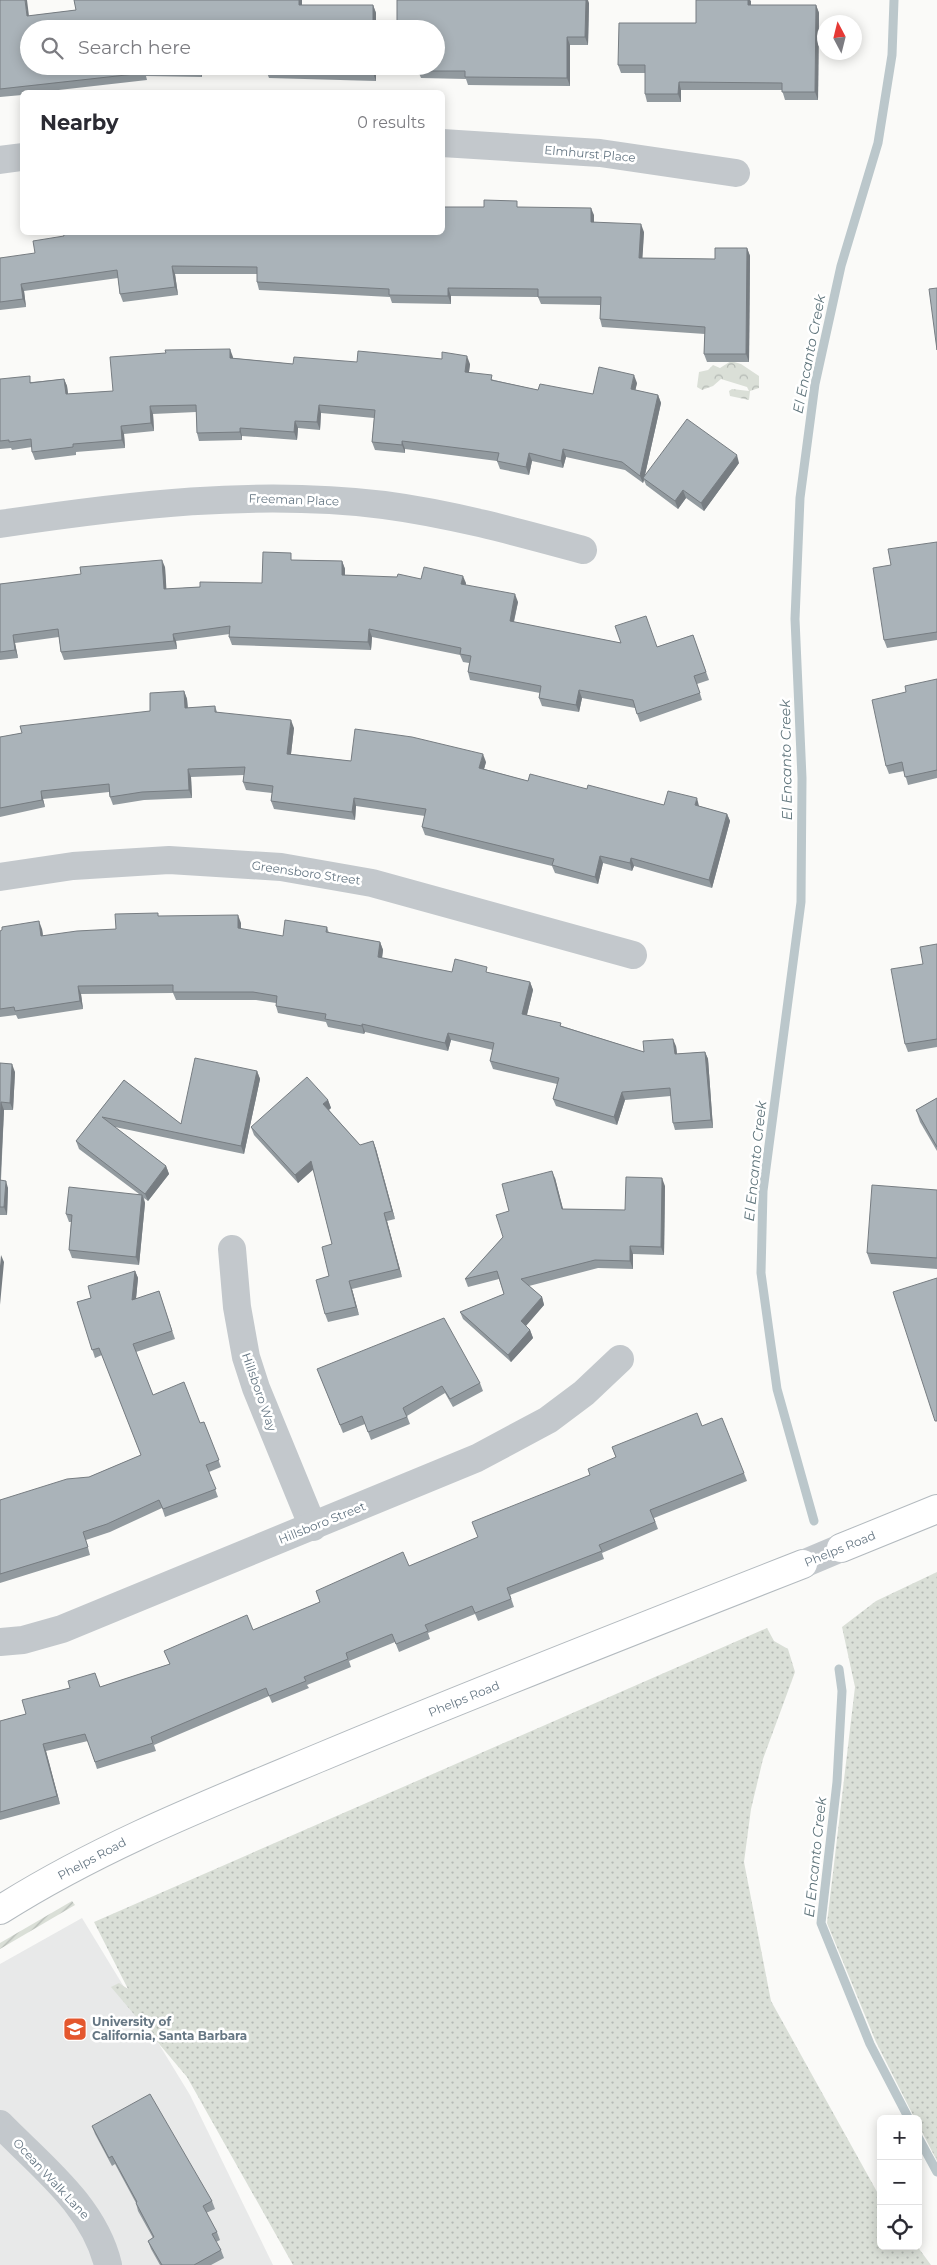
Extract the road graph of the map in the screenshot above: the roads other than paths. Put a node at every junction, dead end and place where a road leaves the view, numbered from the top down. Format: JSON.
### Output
{"nodes":[{"id":1,"x":445,"y":143,"type":"edge"},
{"id":2,"x":20,"y":157,"type":"edge"},
{"id":3,"x":0,"y":160,"type":"edge"},
{"id":4,"x":736,"y":173,"type":"dead end"},
{"id":5,"x":0,"y":524,"type":"edge"},
{"id":6,"x":583,"y":550,"type":"dead end"},
{"id":7,"x":0,"y":876,"type":"edge"},
{"id":8,"x":633,"y":955,"type":"dead end"},
{"id":9,"x":232,"y":1249,"type":"dead end"},
{"id":10,"x":620,"y":1359,"type":"dead end"},
{"id":11,"x":937,"y":1508,"type":"edge"},
{"id":12,"x":313,"y":1527,"type":"junction"},
{"id":13,"x":0,"y":1642,"type":"edge"},
{"id":14,"x":0,"y":1910,"type":"edge"},
{"id":15,"x":0,"y":2124,"type":"edge"},
{"id":16,"x":108,"y":2265,"type":"edge"}],
"edges":[{"from":1,"to":4,"type":"street","name":"Elmhurst Place"},
{"from":2,"to":3,"type":"street"},
{"from":5,"to":6,"type":"street","name":"Freeman Place"},
{"from":7,"to":8,"type":"street","name":"Greensboro Street"},
{"from":9,"to":12,"type":"street","name":"Hillsboro Way"},
{"from":10,"to":12,"type":"street","name":"Hillsboro Street"},
{"from":11,"to":14,"type":"street","name":"Phelps Road"},
{"from":12,"to":13,"type":"street","name":"Hillsboro Street"},
{"from":15,"to":16,"type":"street","name":"Ocean Walk Lane"}]}
